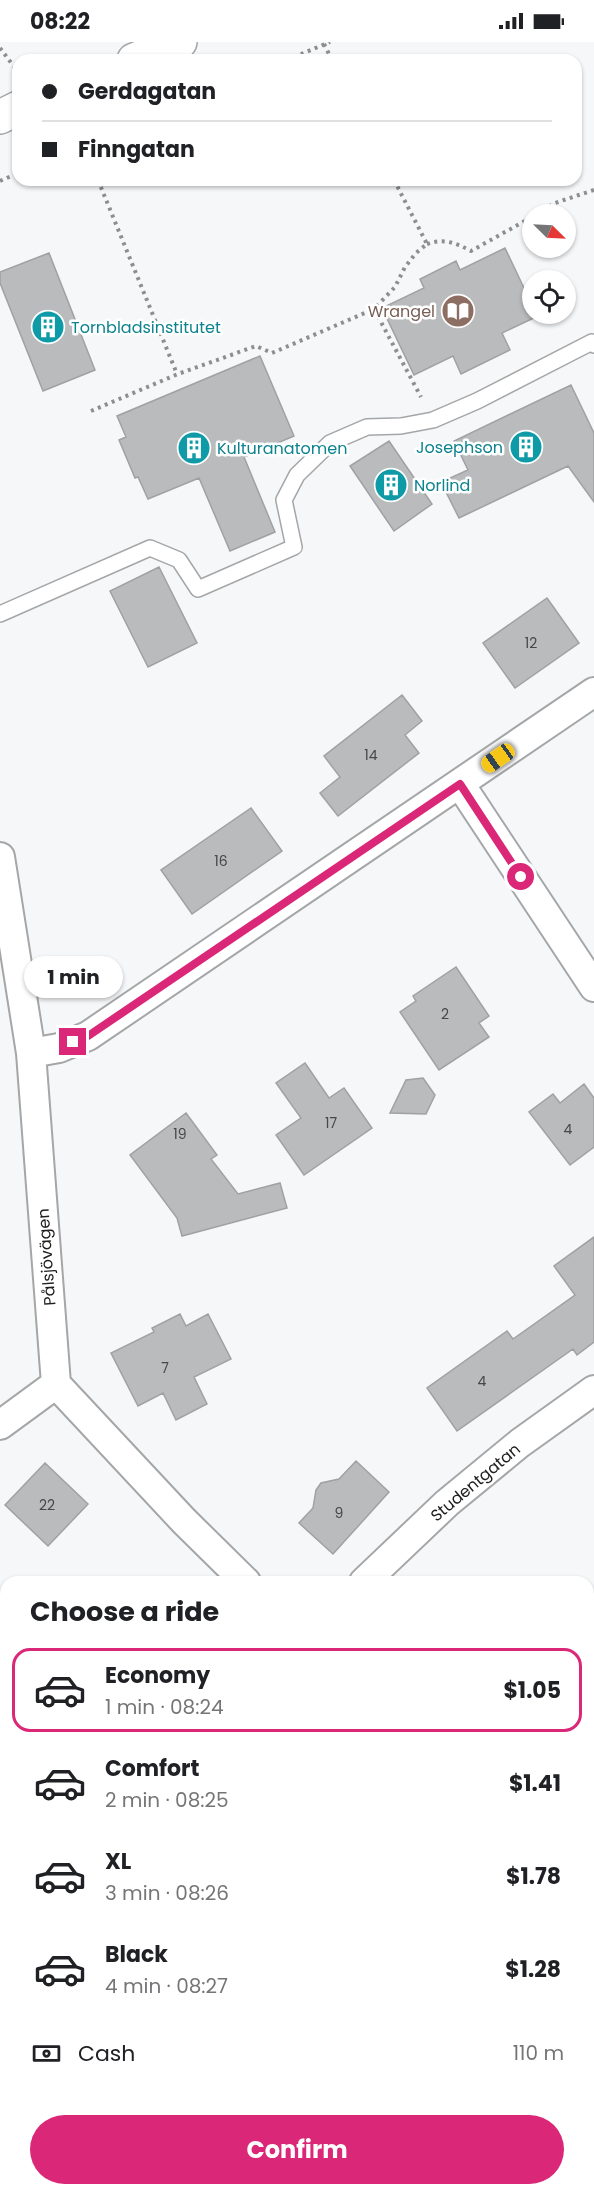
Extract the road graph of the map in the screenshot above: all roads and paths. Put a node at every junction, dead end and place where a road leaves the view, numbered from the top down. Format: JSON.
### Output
{"nodes":[{"id":1,"x":180,"y":42,"type":"edge"},
{"id":2,"x":330,"y":42,"type":"edge"},
{"id":3,"x":324,"y":44,"type":"junction"},
{"id":4,"x":0,"y":48,"type":"edge"},
{"id":5,"x":149,"y":54,"type":"edge"},
{"id":6,"x":301,"y":54,"type":"edge"},
{"id":7,"x":329,"y":54,"type":"edge"},
{"id":8,"x":12,"y":64,"type":"edge"},
{"id":9,"x":100,"y":186,"type":"edge"},
{"id":10,"x":397,"y":186,"type":"edge"},
{"id":11,"x":594,"y":190,"type":"edge"},
{"id":12,"x":553,"y":204,"type":"edge"},
{"id":13,"x":522,"y":223,"type":"edge"},
{"id":14,"x":427,"y":244,"type":"junction"},
{"id":15,"x":374,"y":309,"type":"junction"},
{"id":16,"x":594,"y":345,"type":"edge"},
{"id":17,"x":178,"y":374,"type":"junction"},
{"id":18,"x":91,"y":411,"type":"dead end"},
{"id":19,"x":434,"y":420,"type":"junction"},
{"id":20,"x":0,"y":614,"type":"edge"},
{"id":21,"x":594,"y":692,"type":"edge"},
{"id":22,"x":460,"y":784,"type":"junction"},
{"id":23,"x":0,"y":857,"type":"edge"},
{"id":24,"x":594,"y":987,"type":"edge"},
{"id":25,"x":31,"y":1053,"type":"junction"},
{"id":26,"x":56,"y":1384,"type":"junction"},
{"id":27,"x":594,"y":1390,"type":"edge"},
{"id":28,"x":0,"y":1425,"type":"edge"},
{"id":29,"x":240,"y":1576,"type":"edge"},
{"id":30,"x":370,"y":1576,"type":"edge"}],
"edges":[{"from":1,"to":5,"type":"street"},
{"from":2,"to":3,"type":"path"},
{"from":3,"to":6,"type":"path"},
{"from":3,"to":7,"type":"path"},
{"from":4,"to":8,"type":"path"},
{"from":9,"to":17,"type":"path"},
{"from":10,"to":14,"type":"path"},
{"from":11,"to":12,"type":"path"},
{"from":13,"to":14,"type":"path"},
{"from":14,"to":15,"type":"path"},
{"from":15,"to":17,"type":"path"},
{"from":15,"to":19,"type":"path"},
{"from":16,"to":19,"type":"lane"},
{"from":17,"to":18,"type":"path"},
{"from":19,"to":20,"type":"lane"},
{"from":21,"to":22,"type":"street"},
{"from":22,"to":24,"type":"street"},
{"from":22,"to":25,"type":"street"},
{"from":23,"to":25,"type":"street","name":"Pålsjövägen"},
{"from":25,"to":26,"type":"street","name":"Pålsjövägen"},
{"from":26,"to":28,"type":"street"},
{"from":26,"to":29,"type":"street"},
{"from":27,"to":30,"type":"street","name":"Studentgatan"}]}
